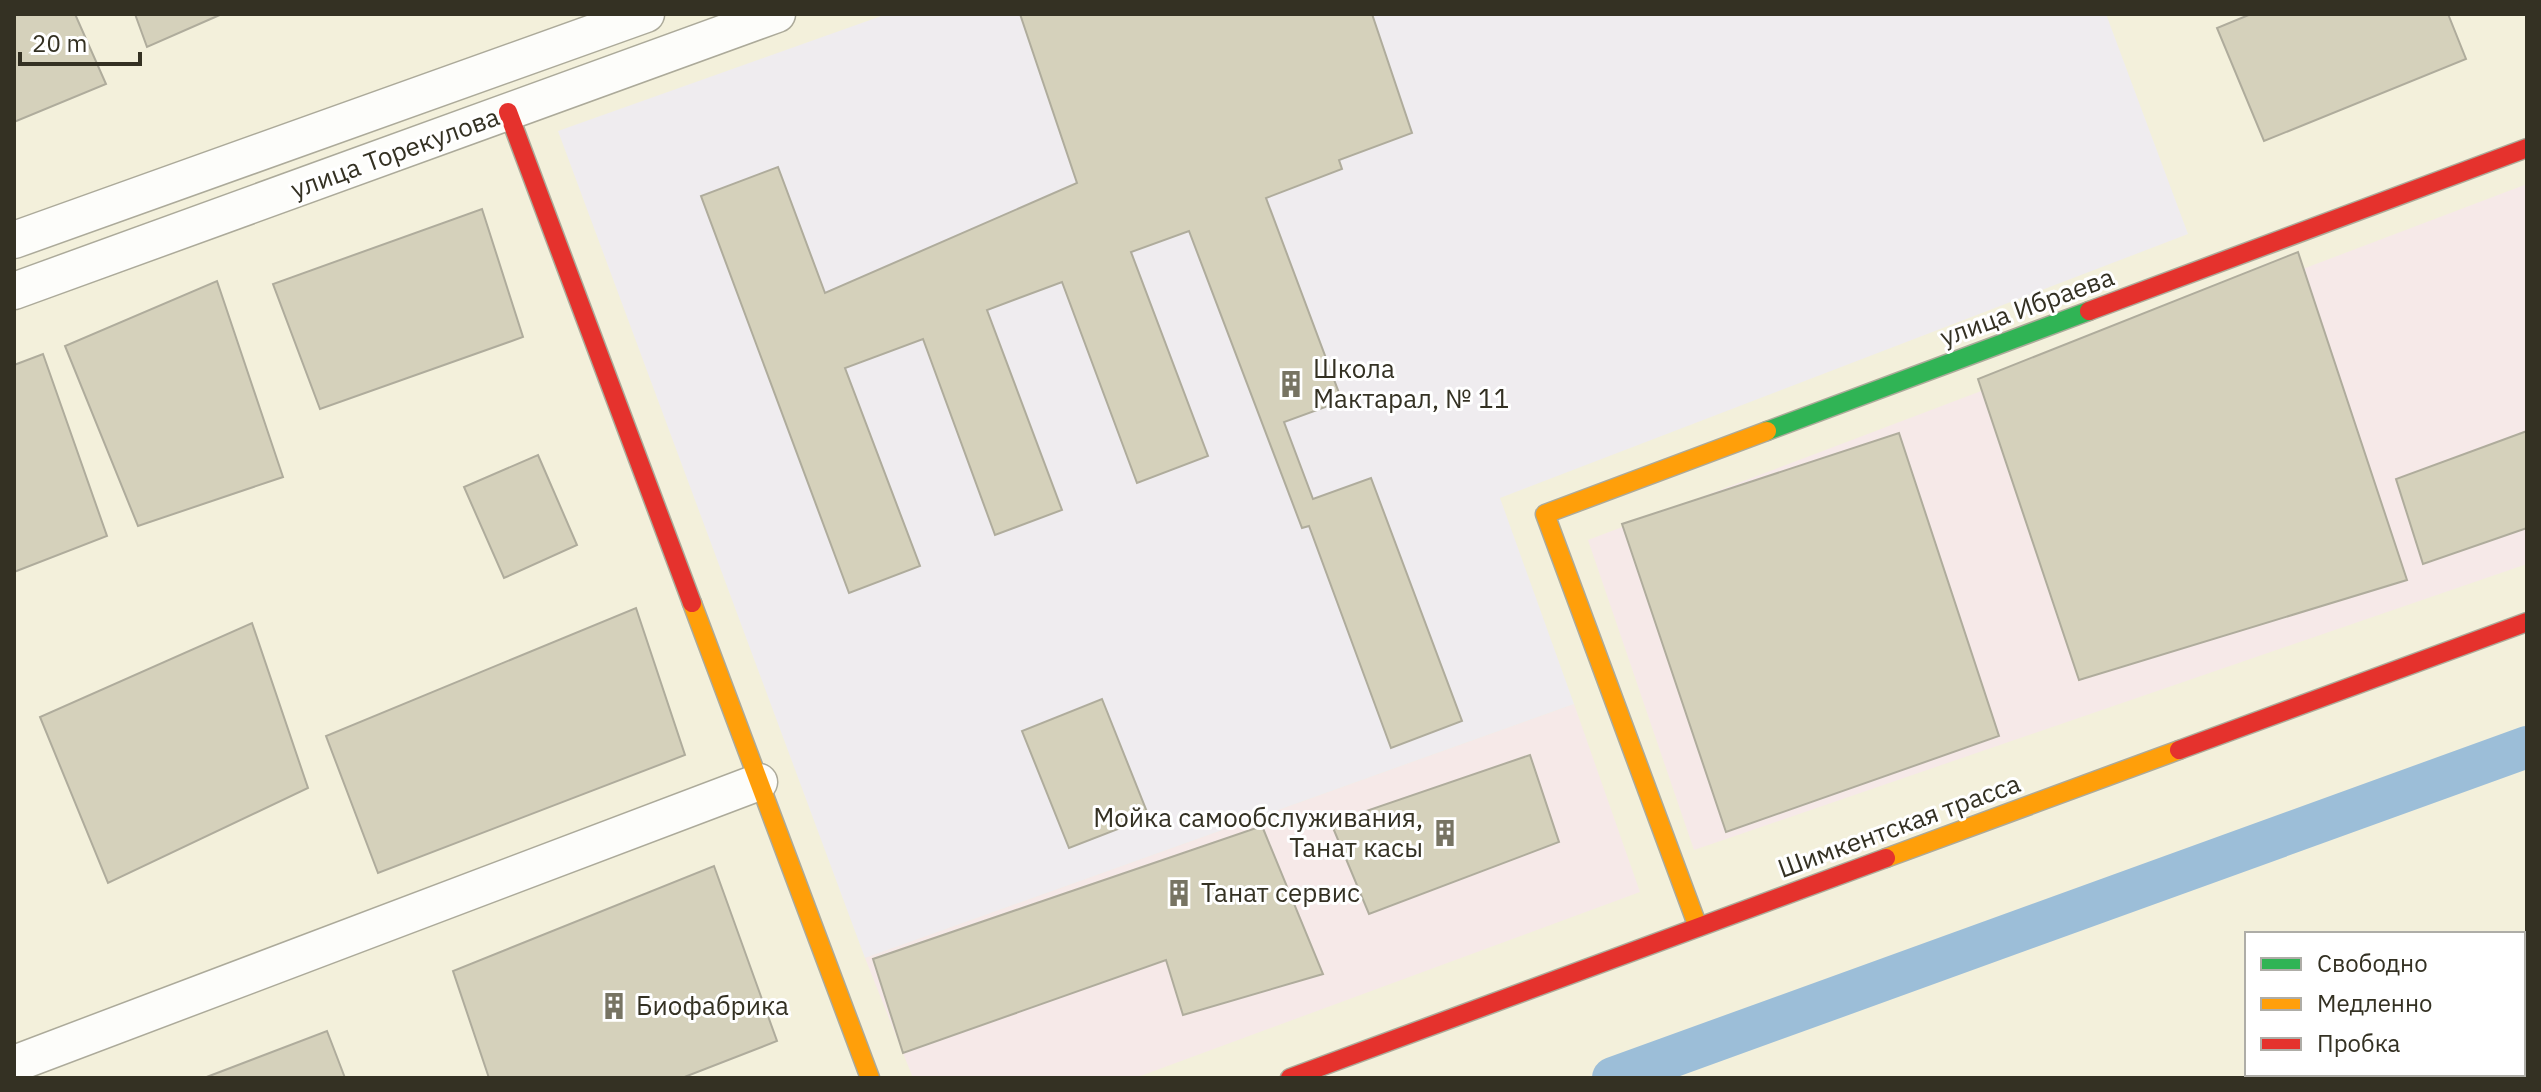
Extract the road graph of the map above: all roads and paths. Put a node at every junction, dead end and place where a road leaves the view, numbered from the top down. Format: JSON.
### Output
{"nodes":[{"id":1,"x":646,"y":14,"type":"edge"},
{"id":2,"x":777,"y":14,"type":"edge"},
{"id":3,"x":508,"y":112,"type":"junction"},
{"id":4,"x":2527,"y":148,"type":"edge"},
{"id":5,"x":14,"y":240,"type":"edge"},
{"id":6,"x":14,"y":291,"type":"edge"},
{"id":7,"x":2527,"y":622,"type":"edge"},
{"id":8,"x":759,"y":782,"type":"junction"},
{"id":9,"x":1698,"y":927,"type":"junction"},
{"id":10,"x":14,"y":1064,"type":"edge"},
{"id":11,"x":870,"y":1078,"type":"edge"},
{"id":12,"x":1290,"y":1078,"type":"edge"}],
"edges":[{"from":1,"to":5,"type":"street","name":"улица Торекулова"},
{"from":2,"to":3,"type":"street","name":"улица Торекулова"},
{"from":3,"to":6,"type":"street","name":"улица Торекулова"},
{"from":3,"to":8,"type":"street"},
{"from":4,"to":9,"type":"street","name":"улица Ибраева"},
{"from":7,"to":9,"type":"street","name":"Шимкентская трасса"},
{"from":8,"to":10,"type":"street"},
{"from":8,"to":11,"type":"street"},
{"from":9,"to":12,"type":"street","name":"Шимкентская трасса"}]}
